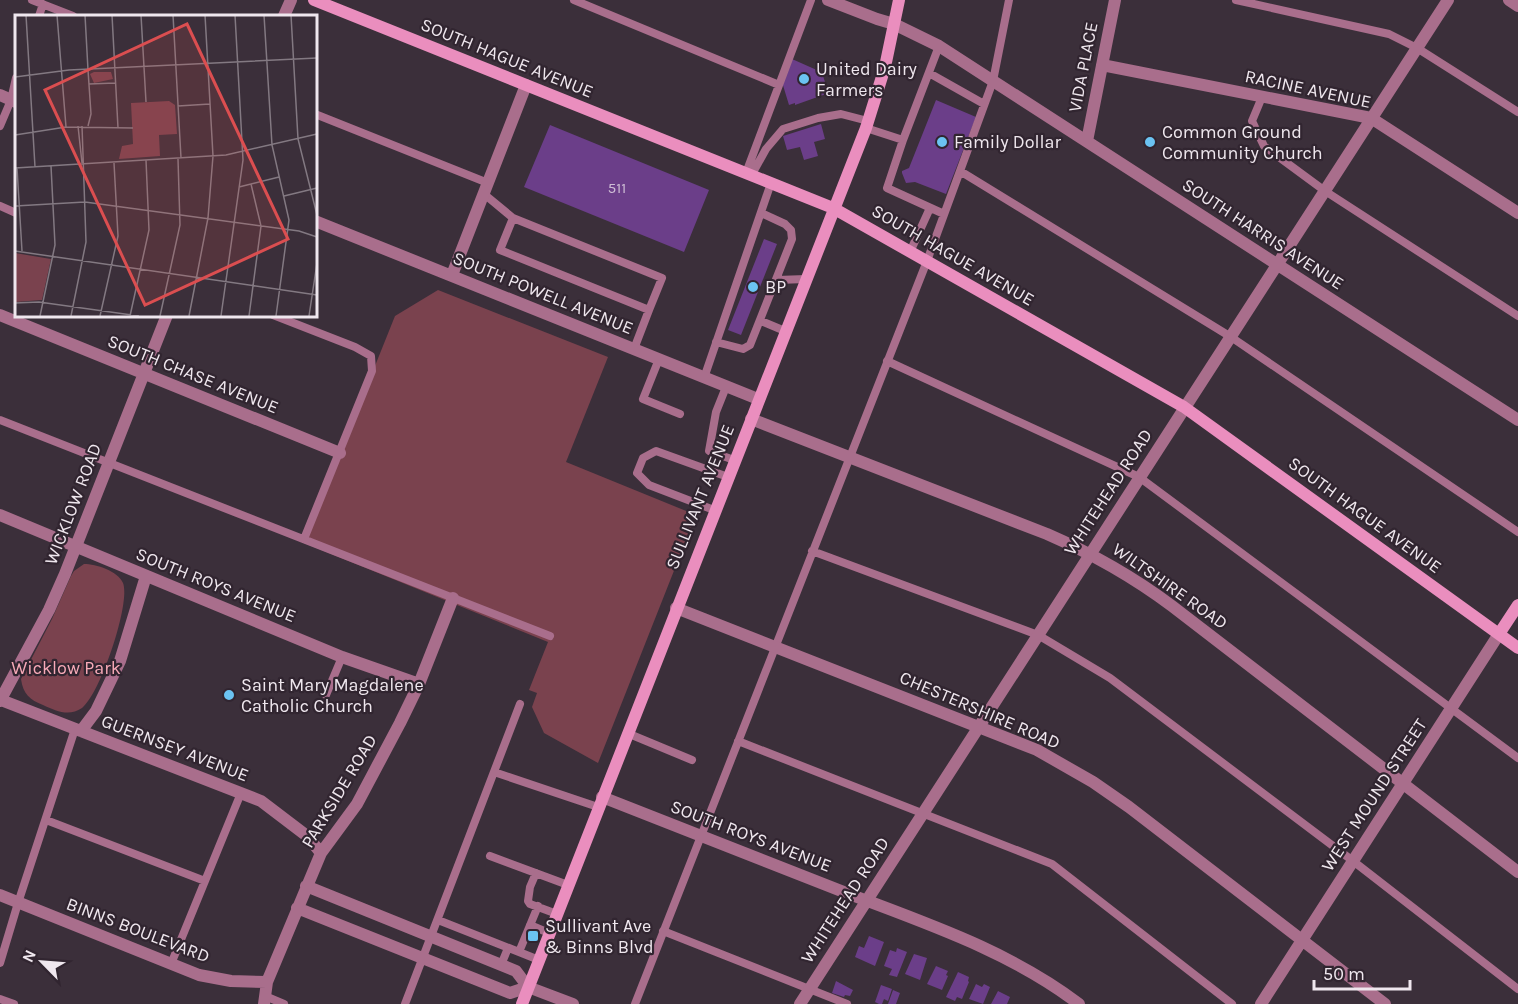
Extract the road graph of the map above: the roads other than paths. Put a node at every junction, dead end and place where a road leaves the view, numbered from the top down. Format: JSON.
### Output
{"nodes":[{"id":1,"x":32,"y":0,"type":"edge"},
{"id":2,"x":291,"y":0,"type":"edge"},
{"id":3,"x":314,"y":0,"type":"edge"},
{"id":4,"x":574,"y":0,"type":"edge"},
{"id":5,"x":811,"y":0,"type":"edge"},
{"id":6,"x":828,"y":0,"type":"edge"},
{"id":7,"x":899,"y":0,"type":"edge"},
{"id":8,"x":1009,"y":0,"type":"edge"},
{"id":9,"x":1115,"y":0,"type":"edge"},
{"id":10,"x":1236,"y":0,"type":"edge"},
{"id":11,"x":1448,"y":0,"type":"edge"},
{"id":12,"x":1509,"y":0,"type":"edge"},
{"id":13,"x":45,"y":3,"type":"edge"},
{"id":14,"x":1518,"y":6,"type":"edge"},
{"id":15,"x":71,"y":15,"type":"edge"},
{"id":16,"x":284,"y":15,"type":"edge"},
{"id":17,"x":894,"y":24,"type":"junction"},
{"id":18,"x":939,"y":46,"type":"junction"},
{"id":19,"x":1417,"y":48,"type":"junction"},
{"id":20,"x":1102,"y":65,"type":"junction"},
{"id":21,"x":929,"y":73,"type":"junction"},
{"id":22,"x":15,"y":81,"type":"edge"},
{"id":23,"x":993,"y":81,"type":"junction"},
{"id":24,"x":526,"y":85,"type":"junction"},
{"id":25,"x":779,"y":85,"type":"junction"},
{"id":26,"x":1262,"y":97,"type":"junction"},
{"id":27,"x":9,"y":99,"type":"edge"},
{"id":28,"x":984,"y":104,"type":"junction"},
{"id":29,"x":1518,"y":112,"type":"edge"},
{"id":30,"x":316,"y":114,"type":"edge"},
{"id":31,"x":1371,"y":118,"type":"junction"},
{"id":32,"x":867,"y":124,"type":"junction"},
{"id":33,"x":0,"y":126,"type":"edge"},
{"id":34,"x":903,"y":140,"type":"junction"},
{"id":35,"x":1087,"y":141,"type":"junction"},
{"id":36,"x":960,"y":171,"type":"junction"},
{"id":37,"x":749,"y":175,"type":"junction"},
{"id":38,"x":771,"y":183,"type":"junction"},
{"id":39,"x":486,"y":188,"type":"junction"},
{"id":40,"x":1325,"y":191,"type":"junction"},
{"id":41,"x":0,"y":206,"type":"edge"},
{"id":42,"x":833,"y":208,"type":"junction"},
{"id":43,"x":930,"y":208,"type":"junction"},
{"id":44,"x":15,"y":213,"type":"edge"},
{"id":45,"x":761,"y":213,"type":"junction"},
{"id":46,"x":1518,"y":213,"type":"edge"},
{"id":47,"x":944,"y":214,"type":"junction"},
{"id":48,"x":513,"y":218,"type":"junction"},
{"id":49,"x":316,"y":221,"type":"edge"},
{"id":50,"x":910,"y":252,"type":"junction"},
{"id":51,"x":927,"y":261,"type":"junction"},
{"id":52,"x":1278,"y":264,"type":"junction"},
{"id":53,"x":452,"y":275,"type":"junction"},
{"id":54,"x":806,"y":279,"type":"junction"},
{"id":55,"x":777,"y":280,"type":"junction"},
{"id":56,"x":649,"y":310,"type":"junction"},
{"id":57,"x":0,"y":315,"type":"edge"},
{"id":58,"x":167,"y":316,"type":"edge"},
{"id":59,"x":276,"y":316,"type":"edge"},
{"id":60,"x":1518,"y":316,"type":"edge"},
{"id":61,"x":761,"y":321,"type":"junction"},
{"id":62,"x":785,"y":331,"type":"junction"},
{"id":63,"x":1231,"y":337,"type":"junction"},
{"id":64,"x":716,"y":342,"type":"junction"},
{"id":65,"x":634,"y":349,"type":"junction"},
{"id":66,"x":659,"y":359,"type":"junction"},
{"id":67,"x":887,"y":361,"type":"junction"},
{"id":68,"x":144,"y":374,"type":"junction"},
{"id":69,"x":704,"y":378,"type":"junction"},
{"id":70,"x":726,"y":387,"type":"junction"},
{"id":71,"x":758,"y":399,"type":"junction"},
{"id":72,"x":1184,"y":407,"type":"junction"},
{"id":73,"x":680,"y":414,"type":"dead end"},
{"id":74,"x":751,"y":419,"type":"junction"},
{"id":75,"x":0,"y":420,"type":"edge"},
{"id":76,"x":1518,"y":420,"type":"edge"},
{"id":77,"x":340,"y":453,"type":"junction"},
{"id":78,"x":850,"y":456,"type":"junction"},
{"id":79,"x":734,"y":460,"type":"junction"},
{"id":80,"x":109,"y":463,"type":"junction"},
{"id":81,"x":728,"y":477,"type":"junction"},
{"id":82,"x":1139,"y":477,"type":"junction"},
{"id":83,"x":714,"y":510,"type":"junction"},
{"id":84,"x":0,"y":515,"type":"edge"},
{"id":85,"x":1518,"y":532,"type":"edge"},
{"id":86,"x":303,"y":539,"type":"junction"},
{"id":87,"x":76,"y":546,"type":"junction"},
{"id":88,"x":812,"y":551,"type":"junction"},
{"id":89,"x":1091,"y":553,"type":"junction"},
{"id":90,"x":146,"y":576,"type":"junction"},
{"id":91,"x":453,"y":598,"type":"junction"},
{"id":92,"x":1518,"y":605,"type":"edge"},
{"id":93,"x":676,"y":608,"type":"junction"},
{"id":94,"x":1499,"y":634,"type":"junction"},
{"id":95,"x":1038,"y":635,"type":"junction"},
{"id":96,"x":550,"y":636,"type":"dead end"},
{"id":97,"x":775,"y":646,"type":"junction"},
{"id":98,"x":1518,"y":648,"type":"edge"},
{"id":99,"x":342,"y":657,"type":"junction"},
{"id":100,"x":419,"y":684,"type":"junction"},
{"id":101,"x":326,"y":695,"type":"dead end"},
{"id":102,"x":0,"y":700,"type":"edge"},
{"id":103,"x":520,"y":704,"type":"dead end"},
{"id":104,"x":1451,"y":708,"type":"junction"},
{"id":105,"x":979,"y":727,"type":"junction"},
{"id":106,"x":78,"y":730,"type":"junction"},
{"id":107,"x":627,"y":733,"type":"junction"},
{"id":108,"x":738,"y":741,"type":"junction"},
{"id":109,"x":1518,"y":758,"type":"edge"},
{"id":110,"x":692,"y":760,"type":"dead end"},
{"id":111,"x":494,"y":772,"type":"junction"},
{"id":112,"x":1402,"y":784,"type":"junction"},
{"id":113,"x":241,"y":793,"type":"junction"},
{"id":114,"x":600,"y":802,"type":"junction"},
{"id":115,"x":922,"y":814,"type":"junction"},
{"id":116,"x":46,"y":820,"type":"junction"},
{"id":117,"x":700,"y":836,"type":"junction"},
{"id":118,"x":321,"y":854,"type":"junction"},
{"id":119,"x":490,"y":856,"type":"dead end"},
{"id":120,"x":1353,"y":861,"type":"junction"},
{"id":121,"x":1518,"y":872,"type":"edge"},
{"id":122,"x":536,"y":873,"type":"junction"},
{"id":123,"x":206,"y":880,"type":"junction"},
{"id":124,"x":568,"y":885,"type":"junction"},
{"id":125,"x":306,"y":886,"type":"junction"},
{"id":126,"x":0,"y":896,"type":"edge"},
{"id":127,"x":866,"y":901,"type":"junction"},
{"id":128,"x":18,"y":903,"type":"junction"},
{"id":129,"x":538,"y":906,"type":"junction"},
{"id":130,"x":297,"y":908,"type":"junction"},
{"id":131,"x":557,"y":914,"type":"junction"},
{"id":132,"x":438,"y":920,"type":"junction"},
{"id":133,"x":530,"y":925,"type":"junction"},
{"id":134,"x":456,"y":927,"type":"junction"},
{"id":135,"x":663,"y":931,"type":"junction"},
{"id":136,"x":549,"y":933,"type":"junction"},
{"id":137,"x":432,"y":938,"type":"junction"},
{"id":138,"x":1302,"y":940,"type":"junction"},
{"id":139,"x":450,"y":945,"type":"junction"},
{"id":140,"x":508,"y":948,"type":"junction"},
{"id":141,"x":519,"y":952,"type":"junction"},
{"id":142,"x":423,"y":959,"type":"junction"},
{"id":143,"x":539,"y":960,"type":"junction"},
{"id":144,"x":0,"y":963,"type":"edge"},
{"id":145,"x":171,"y":964,"type":"junction"},
{"id":146,"x":501,"y":965,"type":"junction"},
{"id":147,"x":267,"y":982,"type":"junction"},
{"id":148,"x":528,"y":987,"type":"junction"},
{"id":149,"x":809,"y":989,"type":"junction"},
{"id":150,"x":1518,"y":989,"type":"edge"},
{"id":151,"x":0,"y":999,"type":"edge"},
{"id":152,"x":265,"y":1000,"type":"edge"},
{"id":153,"x":566,"y":1003,"type":"edge"},
{"id":154,"x":14,"y":1004,"type":"edge"},
{"id":155,"x":284,"y":1004,"type":"edge"},
{"id":156,"x":405,"y":1004,"type":"edge"},
{"id":157,"x":522,"y":1004,"type":"edge"},
{"id":158,"x":635,"y":1004,"type":"edge"},
{"id":159,"x":800,"y":1004,"type":"edge"},
{"id":160,"x":847,"y":1004,"type":"edge"},
{"id":161,"x":1079,"y":1004,"type":"edge"},
{"id":162,"x":1232,"y":1004,"type":"edge"},
{"id":163,"x":1261,"y":1004,"type":"edge"},
{"id":164,"x":1385,"y":1004,"type":"edge"}],
"edges":[{"from":1,"to":13,"type":"lane"},
{"from":2,"to":16,"type":"street"},
{"from":3,"to":24,"type":"main road","name":"SOUTH HAGUE AVENUE"},
{"from":4,"to":25,"type":"lane"},
{"from":5,"to":25,"type":"lane"},
{"from":6,"to":17,"type":"street","name":"SOUTH HARRIS AVENUE"},
{"from":7,"to":17,"type":"main road","name":"SULLIVANT AVENUE"},
{"from":8,"to":23,"type":"lane"},
{"from":9,"to":20,"type":"street","name":"VIDA PLACE"},
{"from":10,"to":19,"type":"lane"},
{"from":11,"to":19,"type":"street","name":"WHITEHEAD ROAD"},
{"from":12,"to":14,"type":"street"},
{"from":13,"to":15,"type":"lane"},
{"from":17,"to":18,"type":"street","name":"SOUTH HARRIS AVENUE"},
{"from":17,"to":32,"type":"main road","name":"SULLIVANT AVENUE"},
{"from":18,"to":21,"type":"lane"},
{"from":18,"to":23,"type":"street","name":"SOUTH HARRIS AVENUE"},
{"from":19,"to":29,"type":"lane"},
{"from":19,"to":31,"type":"street","name":"WHITEHEAD ROAD"},
{"from":20,"to":26,"type":"street","name":"RACINE AVENUE"},
{"from":20,"to":35,"type":"street","name":"VIDA PLACE"},
{"from":21,"to":28,"type":"lane"},
{"from":21,"to":34,"type":"lane"},
{"from":22,"to":27,"type":"lane"},
{"from":23,"to":28,"type":"lane"},
{"from":23,"to":35,"type":"street","name":"SOUTH HARRIS AVENUE"},
{"from":24,"to":37,"type":"main road","name":"SOUTH HAGUE AVENUE"},
{"from":24,"to":39,"type":"street"},
{"from":25,"to":37,"type":"lane"},
{"from":26,"to":31,"type":"street","name":"RACINE AVENUE"},
{"from":26,"to":40,"type":"lane"},
{"from":27,"to":33,"type":"lane"},
{"from":28,"to":36,"type":"lane"},
{"from":30,"to":39,"type":"lane"},
{"from":31,"to":40,"type":"street","name":"WHITEHEAD ROAD"},
{"from":31,"to":46,"type":"street","name":"RACINE AVENUE"},
{"from":32,"to":34,"type":"lane"},
{"from":32,"to":37,"type":"lane"},
{"from":32,"to":42,"type":"main road","name":"SULLIVANT AVENUE"},
{"from":34,"to":43,"type":"lane"},
{"from":35,"to":52,"type":"street","name":"SOUTH HARRIS AVENUE"},
{"from":36,"to":47,"type":"lane"},
{"from":36,"to":63,"type":"lane"},
{"from":37,"to":38,"type":"main road","name":"SOUTH HAGUE AVENUE"},
{"from":38,"to":42,"type":"main road","name":"SOUTH HAGUE AVENUE"},
{"from":38,"to":45,"type":"lane"},
{"from":39,"to":48,"type":"lane"},
{"from":39,"to":53,"type":"street"},
{"from":40,"to":52,"type":"street","name":"WHITEHEAD ROAD"},
{"from":40,"to":60,"type":"lane"},
{"from":41,"to":44,"type":"lane"},
{"from":42,"to":50,"type":"main road","name":"SOUTH HAGUE AVENUE"},
{"from":42,"to":54,"type":"main road","name":"SULLIVANT AVENUE"},
{"from":43,"to":47,"type":"lane"},
{"from":43,"to":50,"type":"lane"},
{"from":45,"to":55,"type":"lane"},
{"from":45,"to":64,"type":"lane"},
{"from":47,"to":51,"type":"lane"},
{"from":48,"to":56,"type":"lane"},
{"from":48,"to":56,"type":"lane"},
{"from":49,"to":53,"type":"street","name":"SOUTH POWELL AVENUE"},
{"from":50,"to":51,"type":"main road","name":"SOUTH HAGUE AVENUE"},
{"from":51,"to":67,"type":"lane"},
{"from":51,"to":72,"type":"main road","name":"SOUTH HAGUE AVENUE"},
{"from":52,"to":63,"type":"street","name":"WHITEHEAD ROAD"},
{"from":52,"to":76,"type":"street","name":"SOUTH HARRIS AVENUE"},
{"from":53,"to":65,"type":"street","name":"SOUTH POWELL AVENUE"},
{"from":54,"to":55,"type":"lane"},
{"from":54,"to":62,"type":"main road","name":"SULLIVANT AVENUE"},
{"from":55,"to":61,"type":"lane"},
{"from":56,"to":65,"type":"lane"},
{"from":57,"to":68,"type":"street","name":"SOUTH CHASE AVENUE"},
{"from":58,"to":68,"type":"street","name":"WICKLOW ROAD"},
{"from":59,"to":77,"type":"lane"},
{"from":61,"to":62,"type":"lane"},
{"from":61,"to":64,"type":"lane"},
{"from":62,"to":71,"type":"main road","name":"SULLIVANT AVENUE"},
{"from":63,"to":72,"type":"street","name":"WHITEHEAD ROAD"},
{"from":63,"to":85,"type":"lane"},
{"from":64,"to":69,"type":"lane"},
{"from":65,"to":66,"type":"street","name":"SOUTH POWELL AVENUE"},
{"from":66,"to":69,"type":"street","name":"SOUTH POWELL AVENUE"},
{"from":66,"to":73,"type":"lane"},
{"from":67,"to":78,"type":"lane"},
{"from":67,"to":82,"type":"lane"},
{"from":68,"to":77,"type":"street","name":"SOUTH CHASE AVENUE"},
{"from":68,"to":80,"type":"street","name":"WICKLOW ROAD"},
{"from":69,"to":70,"type":"street","name":"SOUTH POWELL AVENUE"},
{"from":70,"to":71,"type":"street","name":"SOUTH POWELL AVENUE"},
{"from":70,"to":79,"type":"lane"},
{"from":71,"to":74,"type":"main road","name":"SULLIVANT AVENUE"},
{"from":72,"to":82,"type":"street","name":"WHITEHEAD ROAD"},
{"from":72,"to":94,"type":"main road","name":"SOUTH HAGUE AVENUE"},
{"from":74,"to":78,"type":"street","name":"WILTSHIRE ROAD"},
{"from":74,"to":79,"type":"main road","name":"SULLIVANT AVENUE"},
{"from":75,"to":80,"type":"lane"},
{"from":77,"to":86,"type":"lane"},
{"from":78,"to":88,"type":"lane"},
{"from":78,"to":89,"type":"street","name":"WILTSHIRE ROAD"},
{"from":79,"to":81,"type":"main road","name":"SULLIVANT AVENUE"},
{"from":80,"to":86,"type":"lane"},
{"from":80,"to":87,"type":"street","name":"WICKLOW ROAD"},
{"from":81,"to":83,"type":"main road","name":"SULLIVANT AVENUE"},
{"from":81,"to":83,"type":"lane"},
{"from":82,"to":89,"type":"street","name":"WHITEHEAD ROAD"},
{"from":82,"to":104,"type":"lane"},
{"from":83,"to":93,"type":"main road","name":"SULLIVANT AVENUE"},
{"from":84,"to":87,"type":"street","name":"SOUTH ROYS AVENUE"},
{"from":86,"to":91,"type":"lane"},
{"from":87,"to":90,"type":"street","name":"SOUTH ROYS AVENUE"},
{"from":87,"to":102,"type":"street","name":"WICKLOW ROAD"},
{"from":88,"to":95,"type":"lane"},
{"from":88,"to":97,"type":"lane"},
{"from":89,"to":95,"type":"street","name":"WHITEHEAD ROAD"},
{"from":89,"to":112,"type":"street","name":"WILTSHIRE ROAD"},
{"from":90,"to":99,"type":"street","name":"SOUTH ROYS AVENUE"},
{"from":90,"to":106,"type":"street"},
{"from":91,"to":96,"type":"lane"},
{"from":91,"to":100,"type":"street","name":"PARKSIDE ROAD"},
{"from":92,"to":94,"type":"main road","name":"WEST MOUND STREET"},
{"from":93,"to":97,"type":"street","name":"CHESTERSHIRE ROAD"},
{"from":93,"to":107,"type":"main road","name":"SULLIVANT AVENUE"},
{"from":94,"to":98,"type":"main road","name":"SOUTH HAGUE AVENUE"},
{"from":94,"to":104,"type":"street","name":"WEST MOUND STREET"},
{"from":95,"to":105,"type":"street","name":"WHITEHEAD ROAD"},
{"from":95,"to":120,"type":"lane"},
{"from":97,"to":105,"type":"street","name":"CHESTERSHIRE ROAD"},
{"from":97,"to":108,"type":"lane"},
{"from":99,"to":100,"type":"street","name":"SOUTH ROYS AVENUE"},
{"from":99,"to":101,"type":"lane"},
{"from":100,"to":118,"type":"street","name":"PARKSIDE ROAD"},
{"from":102,"to":106,"type":"street","name":"GUERNSEY AVENUE"},
{"from":103,"to":111,"type":"lane"},
{"from":104,"to":109,"type":"lane"},
{"from":104,"to":112,"type":"street","name":"WEST MOUND STREET"},
{"from":105,"to":115,"type":"street","name":"WHITEHEAD ROAD"},
{"from":105,"to":138,"type":"street","name":"CHESTERSHIRE ROAD"},
{"from":106,"to":113,"type":"street","name":"GUERNSEY AVENUE"},
{"from":106,"to":116,"type":"lane"},
{"from":107,"to":110,"type":"lane"},
{"from":107,"to":114,"type":"main road","name":"SULLIVANT AVENUE"},
{"from":108,"to":115,"type":"lane"},
{"from":108,"to":117,"type":"lane"},
{"from":111,"to":114,"type":"lane"},
{"from":111,"to":132,"type":"lane"},
{"from":112,"to":120,"type":"street","name":"WEST MOUND STREET"},
{"from":112,"to":121,"type":"street","name":"WILTSHIRE ROAD"},
{"from":113,"to":118,"type":"street","name":"GUERNSEY AVENUE"},
{"from":113,"to":123,"type":"lane"},
{"from":114,"to":117,"type":"street","name":"SOUTH ROYS AVENUE"},
{"from":114,"to":124,"type":"main road","name":"SULLIVANT AVENUE"},
{"from":115,"to":127,"type":"street","name":"WHITEHEAD ROAD"},
{"from":115,"to":162,"type":"lane"},
{"from":116,"to":123,"type":"lane"},
{"from":116,"to":128,"type":"lane"},
{"from":117,"to":127,"type":"street","name":"SOUTH ROYS AVENUE"},
{"from":117,"to":135,"type":"lane"},
{"from":118,"to":125,"type":"street","name":"PARKSIDE ROAD"},
{"from":119,"to":122,"type":"lane"},
{"from":120,"to":138,"type":"street","name":"WEST MOUND STREET"},
{"from":120,"to":150,"type":"lane"},
{"from":122,"to":124,"type":"lane"},
{"from":122,"to":129,"type":"lane"},
{"from":123,"to":145,"type":"lane"},
{"from":124,"to":131,"type":"main road","name":"SULLIVANT AVENUE"},
{"from":125,"to":130,"type":"street","name":"PARKSIDE ROAD"},
{"from":125,"to":137,"type":"street"},
{"from":126,"to":128,"type":"street","name":"BINNS BOULEVARD"},
{"from":127,"to":149,"type":"street","name":"WHITEHEAD ROAD"},
{"from":127,"to":161,"type":"street","name":"SOUTH ROYS AVENUE"},
{"from":128,"to":144,"type":"lane"},
{"from":128,"to":145,"type":"street","name":"BINNS BOULEVARD"},
{"from":129,"to":131,"type":"lane"},
{"from":129,"to":133,"type":"lane"},
{"from":130,"to":142,"type":"street"},
{"from":130,"to":147,"type":"street","name":"PARKSIDE ROAD"},
{"from":131,"to":136,"type":"main road","name":"SULLIVANT AVENUE"},
{"from":132,"to":134,"type":"lane"},
{"from":132,"to":137,"type":"lane"},
{"from":133,"to":136,"type":"lane"},
{"from":133,"to":141,"type":"lane"},
{"from":134,"to":139,"type":"lane"},
{"from":134,"to":140,"type":"lane"},
{"from":135,"to":149,"type":"lane"},
{"from":135,"to":158,"type":"lane"},
{"from":136,"to":143,"type":"main road","name":"SULLIVANT AVENUE"},
{"from":137,"to":139,"type":"street"},
{"from":137,"to":142,"type":"lane"},
{"from":138,"to":163,"type":"street","name":"WEST MOUND STREET"},
{"from":138,"to":164,"type":"street","name":"CHESTERSHIRE ROAD"},
{"from":139,"to":146,"type":"street"},
{"from":140,"to":141,"type":"lane"},
{"from":140,"to":146,"type":"lane"},
{"from":141,"to":143,"type":"lane"},
{"from":142,"to":148,"type":"street"},
{"from":142,"to":156,"type":"lane"},
{"from":143,"to":148,"type":"main road","name":"SULLIVANT AVENUE"},
{"from":145,"to":147,"type":"street","name":"BINNS BOULEVARD"},
{"from":146,"to":148,"type":"street"},
{"from":147,"to":152,"type":"street","name":"PARKSIDE ROAD"},
{"from":148,"to":153,"type":"street"},
{"from":148,"to":157,"type":"main road","name":"SULLIVANT AVENUE"},
{"from":149,"to":159,"type":"street","name":"WHITEHEAD ROAD"},
{"from":149,"to":160,"type":"lane"},
{"from":151,"to":154,"type":"lane"},
{"from":152,"to":155,"type":"lane"}]}
